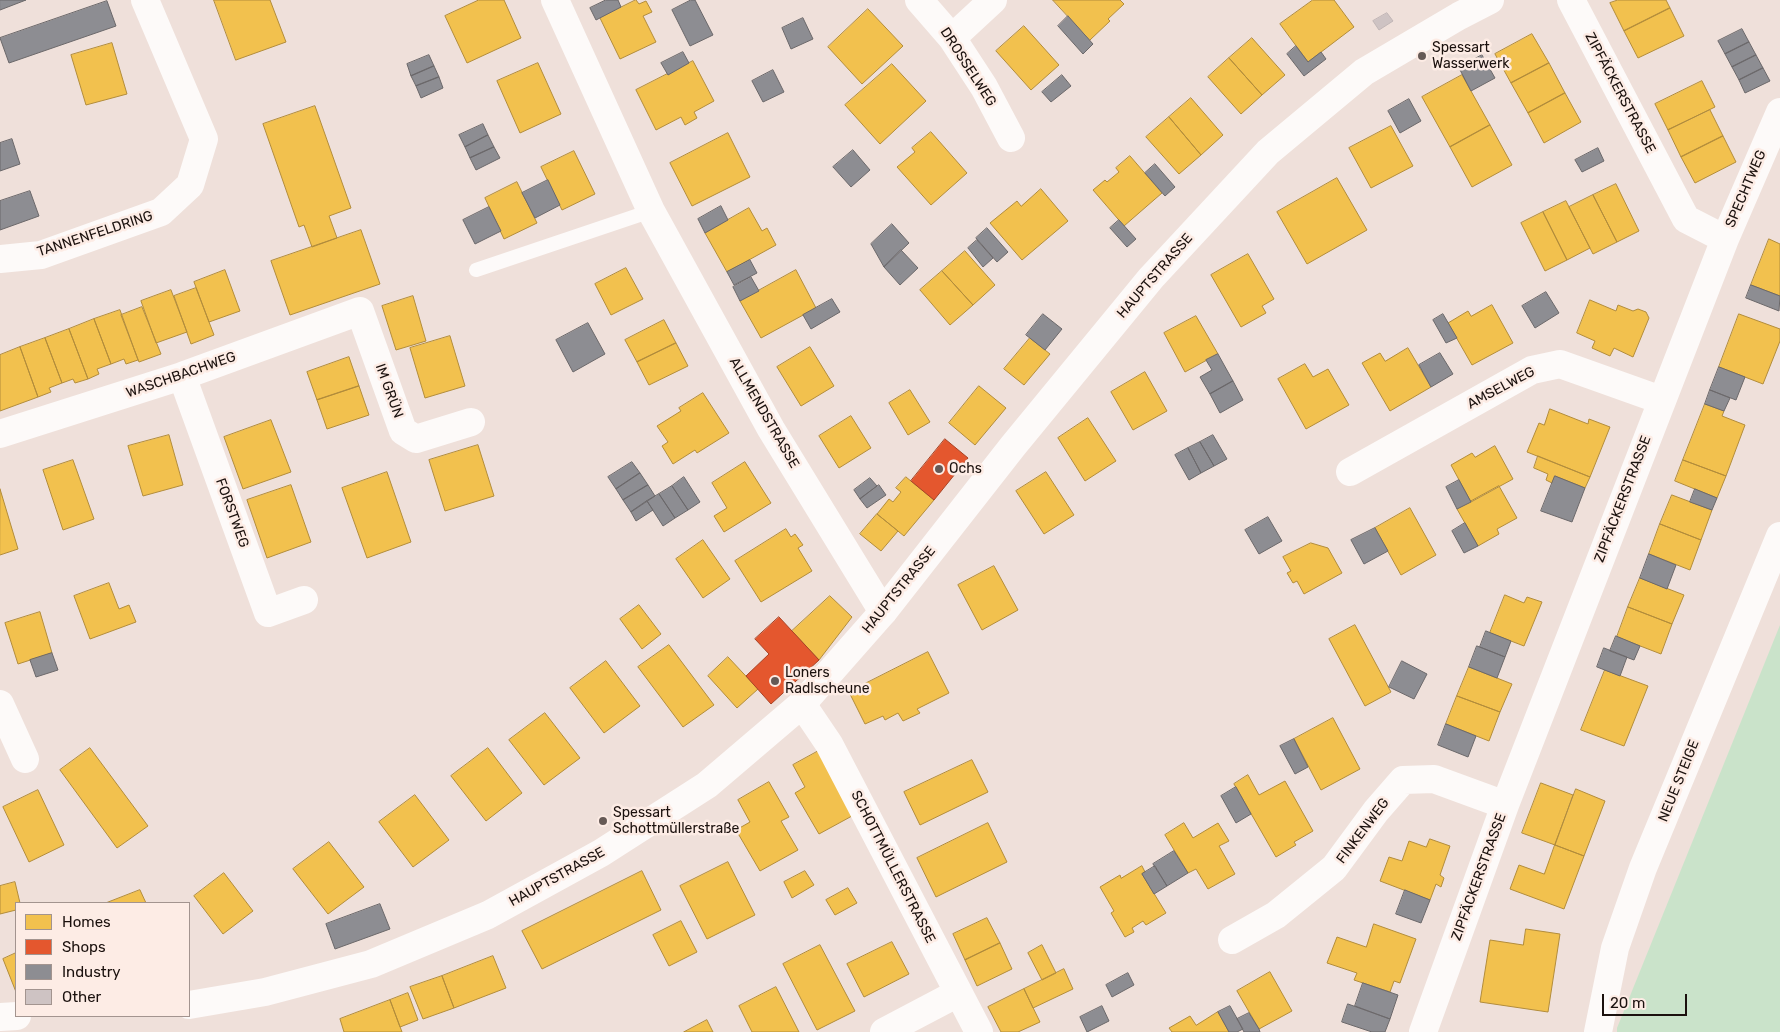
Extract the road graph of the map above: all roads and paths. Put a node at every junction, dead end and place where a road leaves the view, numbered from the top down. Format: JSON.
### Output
{"nodes":[{"id":1,"x":145,"y":0,"type":"edge"},
{"id":2,"x":555,"y":0,"type":"edge"},
{"id":3,"x":919,"y":0,"type":"edge"},
{"id":4,"x":993,"y":0,"type":"edge"},
{"id":5,"x":1490,"y":0,"type":"edge"},
{"id":6,"x":1571,"y":0,"type":"edge"},
{"id":7,"x":952,"y":38,"type":"junction"},
{"id":8,"x":1780,"y":112,"type":"edge"},
{"id":9,"x":1011,"y":138,"type":"dead end"},
{"id":10,"x":651,"y":211,"type":"junction"},
{"id":11,"x":1725,"y":239,"type":"junction"},
{"id":12,"x":0,"y":259,"type":"edge"},
{"id":13,"x":476,"y":270,"type":"dead end"},
{"id":14,"x":360,"y":311,"type":"joint"},
{"id":15,"x":182,"y":376,"type":"junction"},
{"id":16,"x":1661,"y":400,"type":"junction"},
{"id":17,"x":471,"y":422,"type":"dead end"},
{"id":18,"x":0,"y":434,"type":"edge"},
{"id":19,"x":1350,"y":472,"type":"dead end"},
{"id":20,"x":1780,"y":536,"type":"edge"},
{"id":21,"x":304,"y":600,"type":"dead end"},
{"id":22,"x":882,"y":612,"type":"junction"},
{"id":23,"x":0,"y":704,"type":"edge"},
{"id":24,"x":802,"y":704,"type":"junction"},
{"id":25,"x":25,"y":759,"type":"dead end"},
{"id":26,"x":1505,"y":804,"type":"junction"},
{"id":27,"x":1232,"y":940,"type":"dead end"},
{"id":28,"x":958,"y":993,"type":"junction"},
{"id":29,"x":190,"y":1005,"type":"edge"},
{"id":30,"x":15,"y":1016,"type":"edge"},
{"id":31,"x":0,"y":1017,"type":"edge"},
{"id":32,"x":884,"y":1032,"type":"edge"},
{"id":33,"x":979,"y":1032,"type":"edge"},
{"id":34,"x":1423,"y":1032,"type":"edge"},
{"id":35,"x":1598,"y":1032,"type":"edge"}],
"edges":[{"from":1,"to":12,"type":"street","name":"TANNENFELDRING"},
{"from":2,"to":10,"type":"street","name":"ALLMENDSTRASSE"},
{"from":3,"to":7,"type":"street","name":"DROSSELWEG"},
{"from":4,"to":7,"type":"street"},
{"from":5,"to":22,"type":"street","name":"HAUPTSTRASSE"},
{"from":6,"to":11,"type":"street","name":"ZIPFÄCKERSTRASSE"},
{"from":7,"to":9,"type":"street","name":"DROSSELWEG"},
{"from":8,"to":11,"type":"street","name":"SPECHTWEG"},
{"from":10,"to":13,"type":"lane"},
{"from":10,"to":22,"type":"street","name":"ALLMENDSTRASSE"},
{"from":11,"to":16,"type":"street","name":"ZIPFÄCKERSTRASSE"},
{"from":14,"to":15,"type":"street","name":"WASCHBACHWEG"},
{"from":14,"to":17,"type":"street","name":"IM GRÜN"},
{"from":15,"to":18,"type":"street","name":"WASCHBACHWEG"},
{"from":15,"to":21,"type":"street","name":"FORSTWEG"},
{"from":16,"to":19,"type":"street","name":"AMSELWEG"},
{"from":16,"to":26,"type":"street","name":"ZIPFÄCKERSTRASSE"},
{"from":20,"to":35,"type":"street","name":"NEUE STEIGE"},
{"from":22,"to":24,"type":"street","name":"HAUPTSTRASSE"},
{"from":23,"to":25,"type":"street"},
{"from":24,"to":28,"type":"street","name":"SCHOTTMÜLLERSTRASSE"},
{"from":24,"to":29,"type":"street","name":"HAUPTSTRASSE"},
{"from":26,"to":27,"type":"street","name":"FINKENWEG"},
{"from":26,"to":34,"type":"street","name":"ZIPFÄCKERSTRASSE"},
{"from":28,"to":32,"type":"street"},
{"from":28,"to":33,"type":"street","name":"SCHOTTMÜLLERSTRASSE"},
{"from":30,"to":31,"type":"street"}]}
